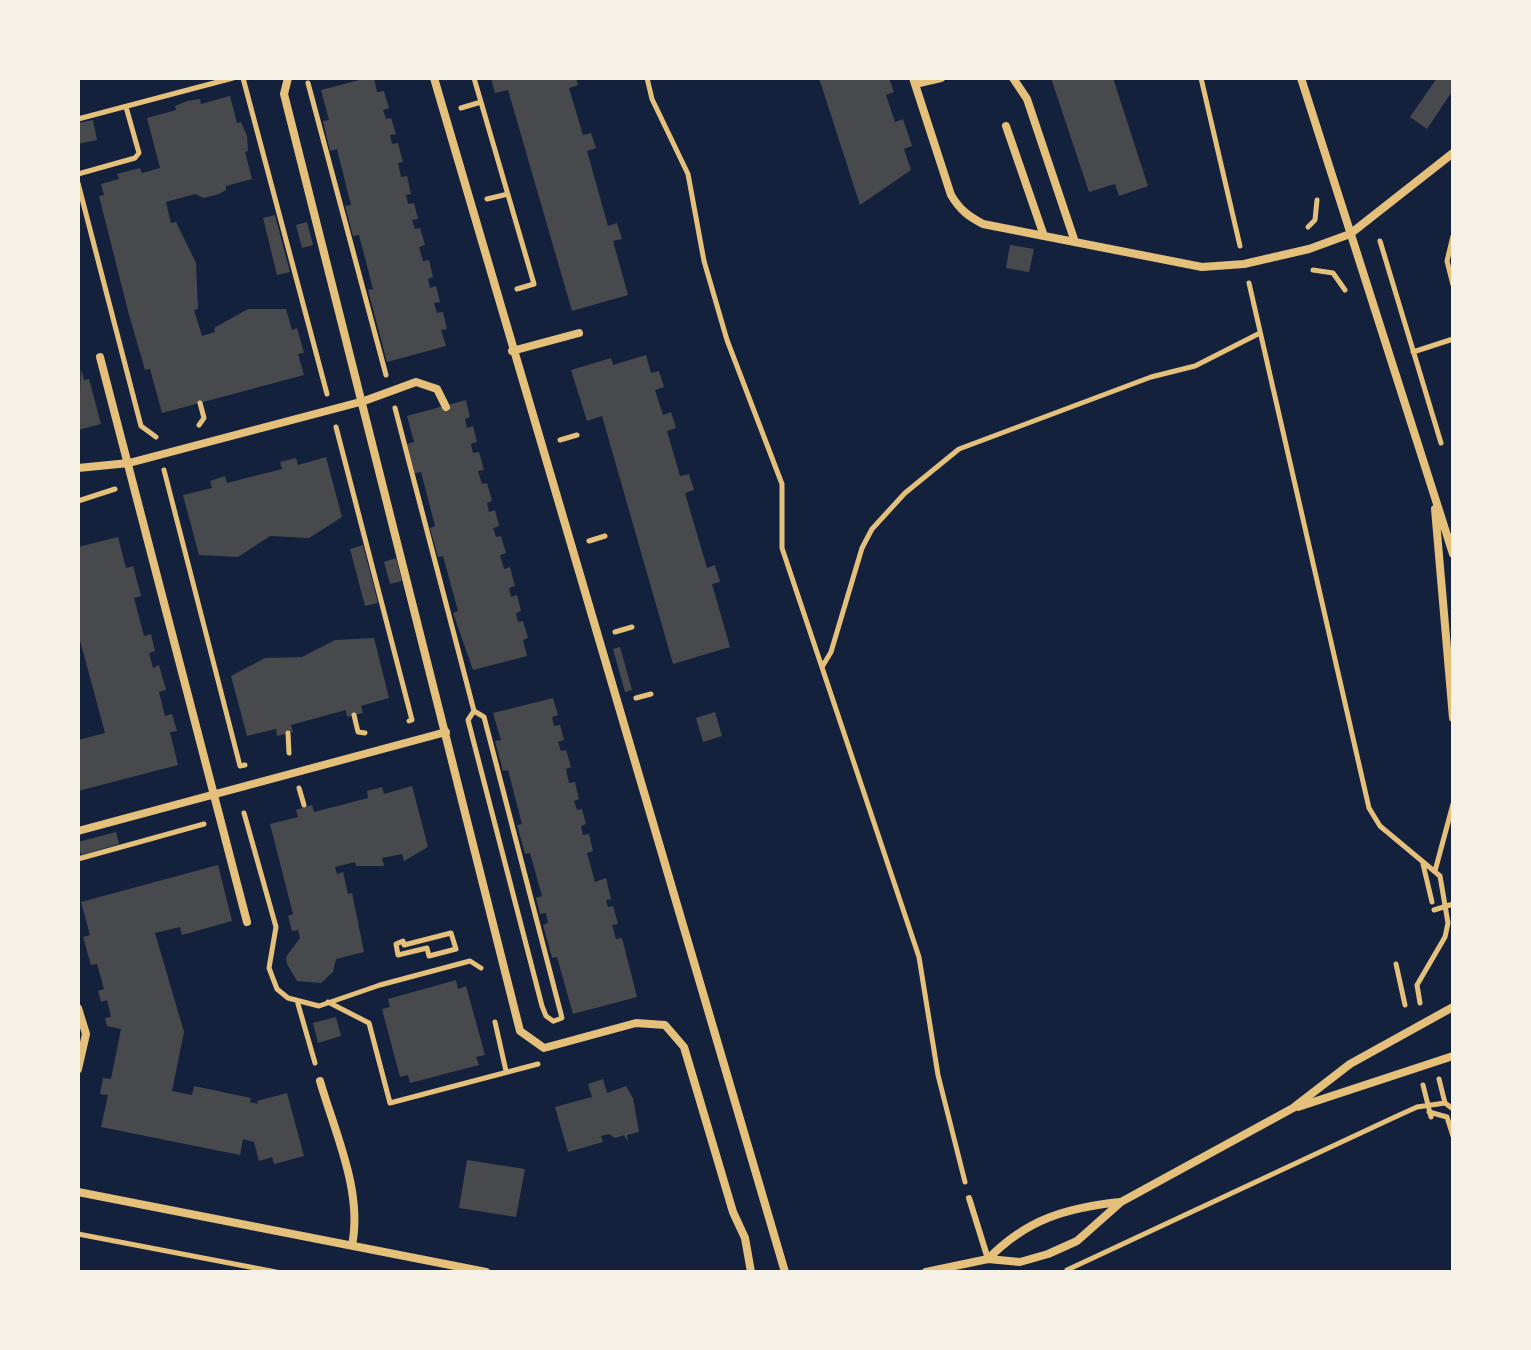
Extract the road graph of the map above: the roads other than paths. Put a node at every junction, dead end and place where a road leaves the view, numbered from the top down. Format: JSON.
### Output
{"nodes":[{"id":1,"x":288,"y":78,"type":"edge"},
{"id":2,"x":434,"y":78,"type":"edge"},
{"id":3,"x":941,"y":78,"type":"edge"},
{"id":4,"x":1013,"y":78,"type":"edge"},
{"id":5,"x":1301,"y":78,"type":"edge"},
{"id":6,"x":914,"y":81,"type":"edge"},
{"id":7,"x":1006,"y":126,"type":"dead end"},
{"id":8,"x":1453,"y":153,"type":"edge"},
{"id":9,"x":1350,"y":234,"type":"junction"},
{"id":10,"x":1044,"y":236,"type":"junction"},
{"id":11,"x":1075,"y":242,"type":"junction"},
{"id":12,"x":579,"y":333,"type":"dead end"},
{"id":13,"x":512,"y":351,"type":"junction"},
{"id":14,"x":100,"y":357,"type":"dead end"},
{"id":15,"x":364,"y":401,"type":"junction"},
{"id":16,"x":446,"y":407,"type":"dead end"},
{"id":17,"x":129,"y":463,"type":"junction"},
{"id":18,"x":78,"y":468,"type":"edge"},
{"id":19,"x":1434,"y":497,"type":"junction"},
{"id":20,"x":1453,"y":554,"type":"edge"},
{"id":21,"x":1453,"y":718,"type":"edge"},
{"id":22,"x":446,"y":732,"type":"junction"},
{"id":23,"x":215,"y":794,"type":"junction"},
{"id":24,"x":78,"y":831,"type":"edge"},
{"id":25,"x":247,"y":922,"type":"dead end"},
{"id":26,"x":1453,"y":1007,"type":"edge"},
{"id":27,"x":78,"y":1008,"type":"edge"},
{"id":28,"x":1453,"y":1056,"type":"edge"},
{"id":29,"x":78,"y":1069,"type":"edge"},
{"id":30,"x":320,"y":1081,"type":"road end"},
{"id":31,"x":1293,"y":1108,"type":"junction"},
{"id":32,"x":78,"y":1192,"type":"edge"},
{"id":33,"x":969,"y":1198,"type":"road end"},
{"id":34,"x":1121,"y":1202,"type":"junction"},
{"id":35,"x":352,"y":1245,"type":"junction"},
{"id":36,"x":988,"y":1259,"type":"junction"},
{"id":37,"x":486,"y":1272,"type":"edge"},
{"id":38,"x":751,"y":1272,"type":"edge"},
{"id":39,"x":785,"y":1272,"type":"edge"},
{"id":40,"x":926,"y":1272,"type":"edge"}],
"edges":[{"from":1,"to":15,"type":"street"},
{"from":2,"to":13,"type":"street"},
{"from":3,"to":6,"type":"street"},
{"from":4,"to":11,"type":"street"},
{"from":5,"to":9,"type":"street"},
{"from":6,"to":10,"type":"street"},
{"from":7,"to":10,"type":"street"},
{"from":8,"to":9,"type":"street"},
{"from":9,"to":11,"type":"street"},
{"from":9,"to":19,"type":"street"},
{"from":10,"to":11,"type":"street"},
{"from":12,"to":13,"type":"street"},
{"from":13,"to":39,"type":"street"},
{"from":14,"to":17,"type":"street"},
{"from":15,"to":16,"type":"street"},
{"from":15,"to":17,"type":"street"},
{"from":15,"to":22,"type":"street"},
{"from":17,"to":18,"type":"street"},
{"from":17,"to":23,"type":"street"},
{"from":19,"to":20,"type":"street"},
{"from":19,"to":21,"type":"street"},
{"from":22,"to":23,"type":"street"},
{"from":22,"to":38,"type":"street"},
{"from":23,"to":24,"type":"street"},
{"from":23,"to":25,"type":"street"},
{"from":26,"to":31,"type":"street"},
{"from":27,"to":29,"type":"street"},
{"from":28,"to":31,"type":"street"},
{"from":30,"to":35,"type":"street"},
{"from":31,"to":34,"type":"street"},
{"from":32,"to":35,"type":"street"},
{"from":33,"to":36,"type":"lane"},
{"from":34,"to":36,"type":"street"},
{"from":34,"to":36,"type":"street"},
{"from":35,"to":37,"type":"street"},
{"from":36,"to":40,"type":"street"}]}
